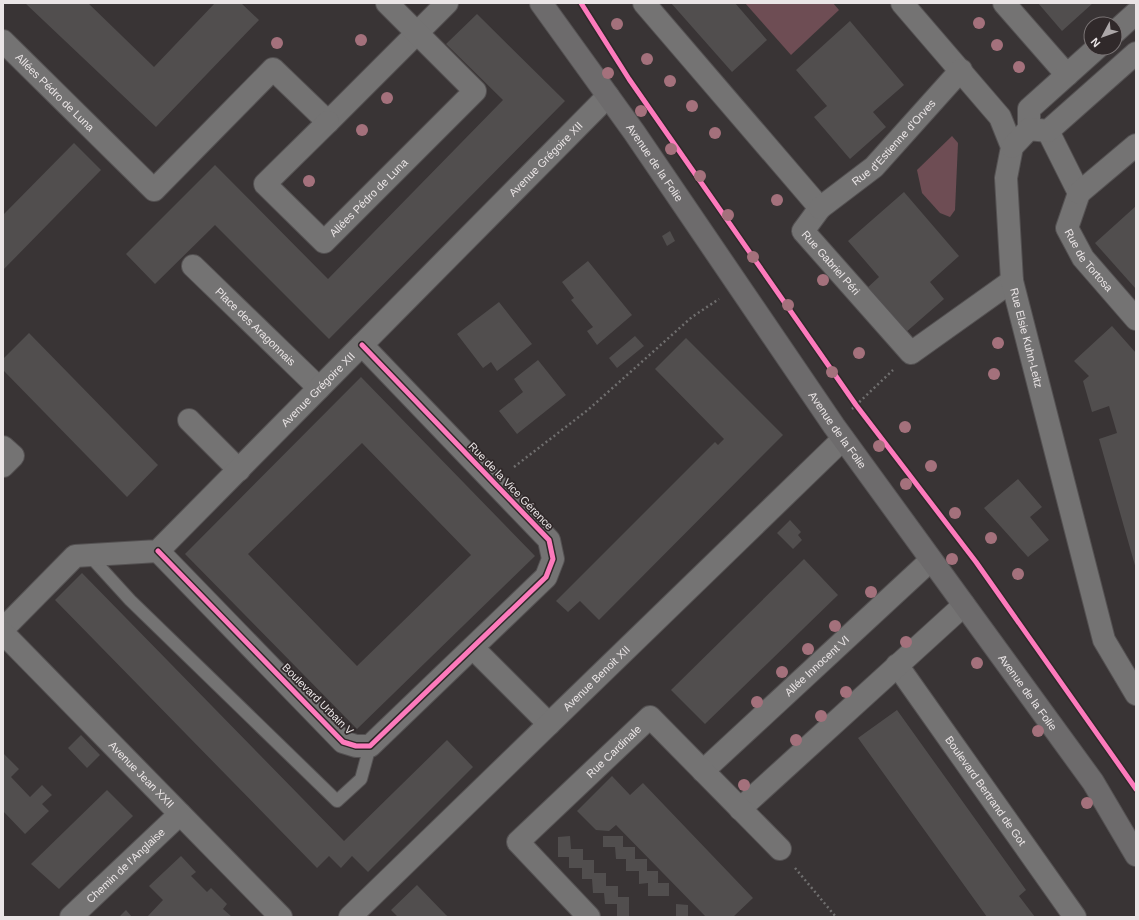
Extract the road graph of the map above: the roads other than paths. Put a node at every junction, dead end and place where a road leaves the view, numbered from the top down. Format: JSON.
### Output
{"nodes":[{"id":1,"x":387,"y":3,"type":"edge"},
{"id":2,"x":447,"y":3,"type":"edge"},
{"id":3,"x":541,"y":3,"type":"edge"},
{"id":4,"x":644,"y":3,"type":"edge"},
{"id":5,"x":902,"y":3,"type":"edge"},
{"id":6,"x":1004,"y":3,"type":"edge"},
{"id":7,"x":1136,"y":13,"type":"edge"},
{"id":8,"x":1123,"y":25,"type":"edge"},
{"id":9,"x":418,"y":33,"type":"junction"},
{"id":10,"x":3,"y":41,"type":"edge"},
{"id":11,"x":1136,"y":53,"type":"edge"},
{"id":12,"x":1088,"y":56,"type":"edge"},
{"id":13,"x":961,"y":70,"type":"junction"},
{"id":14,"x":1067,"y":75,"type":"junction"},
{"id":15,"x":608,"y":96,"type":"junction"},
{"id":16,"x":328,"y":122,"type":"junction"},
{"id":17,"x":1038,"y":130,"type":"junction"},
{"id":18,"x":1136,"y":145,"type":"edge"},
{"id":19,"x":1012,"y":147,"type":"junction"},
{"id":20,"x":1079,"y":193,"type":"junction"},
{"id":21,"x":820,"y":208,"type":"junction"},
{"id":22,"x":193,"y":266,"type":"dead end"},
{"id":23,"x":1012,"y":281,"type":"junction"},
{"id":24,"x":1136,"y":319,"type":"edge"},
{"id":25,"x":362,"y":345,"type":"junction"},
{"id":26,"x":319,"y":388,"type":"junction"},
{"id":27,"x":189,"y":420,"type":"dead end"},
{"id":28,"x":838,"y":432,"type":"junction"},
{"id":29,"x":3,"y":447,"type":"edge"},
{"id":30,"x":3,"y":466,"type":"edge"},
{"id":31,"x":239,"y":470,"type":"junction"},
{"id":32,"x":158,"y":551,"type":"junction"},
{"id":33,"x":89,"y":555,"type":"junction"},
{"id":34,"x":931,"y":560,"type":"junction"},
{"id":35,"x":964,"y":605,"type":"junction"},
{"id":36,"x":3,"y":629,"type":"edge"},
{"id":37,"x":3,"y":633,"type":"edge"},
{"id":38,"x":473,"y":648,"type":"junction"},
{"id":39,"x":897,"y":665,"type":"junction"},
{"id":40,"x":1136,"y":694,"type":"edge"},
{"id":41,"x":549,"y":724,"type":"junction"},
{"id":42,"x":370,"y":746,"type":"junction"},
{"id":43,"x":703,"y":770,"type":"junction"},
{"id":44,"x":740,"y":809,"type":"junction"},
{"id":45,"x":180,"y":814,"type":"junction"},
{"id":46,"x":780,"y":849,"type":"road end"},
{"id":47,"x":1136,"y":855,"type":"edge"},
{"id":48,"x":71,"y":917,"type":"edge"},
{"id":49,"x":281,"y":917,"type":"edge"},
{"id":50,"x":350,"y":917,"type":"edge"},
{"id":51,"x":589,"y":917,"type":"edge"},
{"id":52,"x":1075,"y":917,"type":"edge"}],
"edges":[{"from":1,"to":9,"type":"street"},
{"from":2,"to":9,"type":"street","name":"Allées Pédro de Luna"},
{"from":3,"to":15,"type":"main road","name":"Avenue de la Folie"},
{"from":4,"to":21,"type":"street"},
{"from":5,"to":13,"type":"street"},
{"from":6,"to":14,"type":"street"},
{"from":7,"to":8,"type":"street"},
{"from":9,"to":16,"type":"street","name":"Allées Pédro de Luna"},
{"from":9,"to":16,"type":"street","name":"Allées Pédro de Luna"},
{"from":10,"to":16,"type":"street","name":"Allées Pédro de Luna"},
{"from":11,"to":17,"type":"street"},
{"from":12,"to":14,"type":"street"},
{"from":13,"to":19,"type":"street"},
{"from":13,"to":21,"type":"street","name":"Rue d'Estienne d'Orves"},
{"from":14,"to":17,"type":"street"},
{"from":15,"to":25,"type":"street","name":"Avenue Grégoire XII"},
{"from":15,"to":28,"type":"main road","name":"Avenue de la Folie"},
{"from":17,"to":19,"type":"street"},
{"from":17,"to":20,"type":"street"},
{"from":18,"to":20,"type":"street"},
{"from":19,"to":23,"type":"street","name":"Rue Elsie Kuhn-Leitz"},
{"from":20,"to":24,"type":"street","name":"Rue de Tortosa"},
{"from":21,"to":23,"type":"street","name":"Rue Gabriel Péri"},
{"from":22,"to":26,"type":"street","name":"Place des Aragonnais"},
{"from":23,"to":40,"type":"street","name":"Rue Elsie Kuhn-Leitz"},
{"from":25,"to":26,"type":"street","name":"Avenue Grégoire XII"},
{"from":25,"to":38,"type":"street","name":"Rue de la Vice Gérence"},
{"from":26,"to":31,"type":"street","name":"Avenue Grégoire XII"},
{"from":27,"to":31,"type":"street"},
{"from":28,"to":34,"type":"main road","name":"Avenue de la Folie"},
{"from":28,"to":41,"type":"street","name":"Avenue Benoit XII"},
{"from":29,"to":30,"type":"street"},
{"from":31,"to":32,"type":"street","name":"Avenue Grégoire XII"},
{"from":32,"to":33,"type":"street"},
{"from":32,"to":42,"type":"street","name":"Boulevard Urbain V"},
{"from":33,"to":36,"type":"street"},
{"from":33,"to":42,"type":"lane"},
{"from":34,"to":35,"type":"main road","name":"Avenue de la Folie"},
{"from":34,"to":43,"type":"street","name":"Allée Innocent VI"},
{"from":35,"to":39,"type":"street"},
{"from":35,"to":47,"type":"main road","name":"Avenue de la Folie"},
{"from":37,"to":45,"type":"street","name":"Avenue Jean XXII"},
{"from":38,"to":41,"type":"street"},
{"from":38,"to":42,"type":"street"},
{"from":39,"to":44,"type":"street"},
{"from":39,"to":52,"type":"street","name":"Boulevard Bertrand de Got"},
{"from":41,"to":50,"type":"street","name":"Avenue Benoit XII"},
{"from":43,"to":44,"type":"street","name":"Rue Cardinale"},
{"from":43,"to":51,"type":"street","name":"Rue Cardinale"},
{"from":44,"to":46,"type":"street","name":"Rue Cardinale"},
{"from":45,"to":48,"type":"street","name":"Chemin de l'Anglaise"},
{"from":45,"to":49,"type":"street","name":"Avenue Jean XXII"}]}
